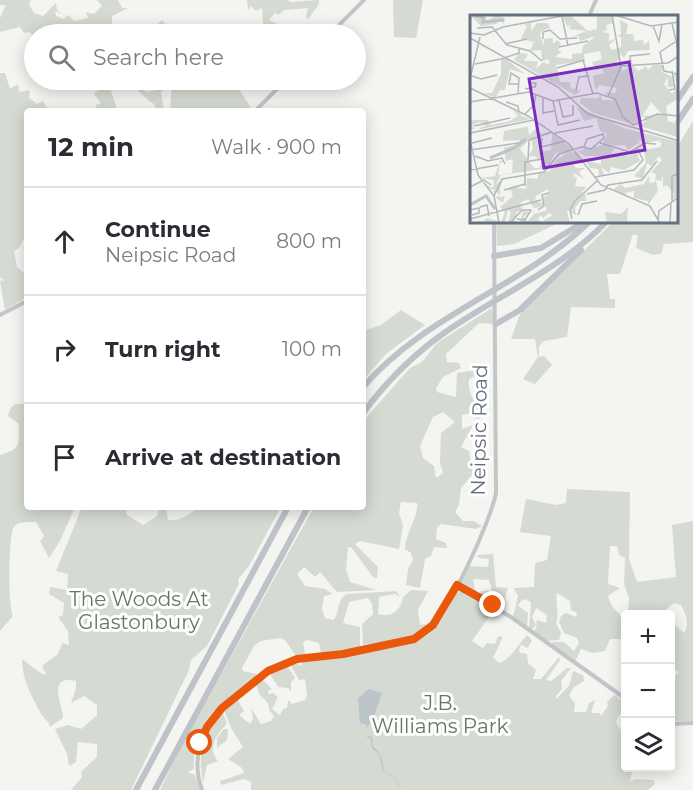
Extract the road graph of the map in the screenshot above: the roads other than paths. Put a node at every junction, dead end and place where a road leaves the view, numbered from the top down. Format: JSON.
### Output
{"nodes":[{"id":1,"x":364,"y":0,"type":"edge"},
{"id":2,"x":596,"y":0,"type":"edge"},
{"id":3,"x":589,"y":15,"type":"edge"},
{"id":4,"x":340,"y":24,"type":"edge"},
{"id":5,"x":693,"y":77,"type":"edge"},
{"id":6,"x":276,"y":90,"type":"edge"},
{"id":7,"x":678,"y":99,"type":"edge"},
{"id":8,"x":693,"y":99,"type":"edge"},
{"id":9,"x":258,"y":108,"type":"edge"},
{"id":10,"x":678,"y":121,"type":"edge"},
{"id":11,"x":494,"y":224,"type":"edge"},
{"id":12,"x":583,"y":224,"type":"edge"},
{"id":13,"x":585,"y":224,"type":"edge"},
{"id":14,"x":604,"y":224,"type":"edge"},
{"id":15,"x":595,"y":233,"type":"junction"},
{"id":16,"x":494,"y":256,"type":"junction"},
{"id":17,"x":24,"y":303,"type":"edge"},
{"id":18,"x":0,"y":315,"type":"edge"},
{"id":19,"x":496,"y":324,"type":"junction"},
{"id":20,"x":366,"y":384,"type":"edge"},
{"id":21,"x":366,"y":409,"type":"edge"},
{"id":22,"x":286,"y":510,"type":"edge"},
{"id":23,"x":306,"y":510,"type":"edge"},
{"id":24,"x":457,"y":585,"type":"junction"},
{"id":25,"x":621,"y":695,"type":"edge"},
{"id":26,"x":693,"y":723,"type":"edge"},
{"id":27,"x":675,"y":724,"type":"edge"},
{"id":28,"x":136,"y":790,"type":"edge"},
{"id":29,"x":155,"y":790,"type":"edge"},
{"id":30,"x":202,"y":790,"type":"edge"}],
"edges":[{"from":1,"to":4,"type":"street"},
{"from":2,"to":3,"type":"street"},
{"from":5,"to":7,"type":"highway"},
{"from":6,"to":9,"type":"street"},
{"from":8,"to":10,"type":"highway"},
{"from":11,"to":16,"type":"street","name":"Neipsic Road"},
{"from":12,"to":16,"type":"highway"},
{"from":13,"to":20,"type":"highway"},
{"from":14,"to":15,"type":"highway"},
{"from":15,"to":19,"type":"highway"},
{"from":15,"to":21,"type":"highway"},
{"from":16,"to":19,"type":"street","name":"Neipsic Road"},
{"from":17,"to":18,"type":"street"},
{"from":19,"to":24,"type":"street","name":"Neipsic Road"},
{"from":22,"to":28,"type":"highway"},
{"from":23,"to":29,"type":"highway"},
{"from":24,"to":25,"type":"street"},
{"from":24,"to":30,"type":"street","name":"Neipsic Road"},
{"from":26,"to":27,"type":"street"}]}
